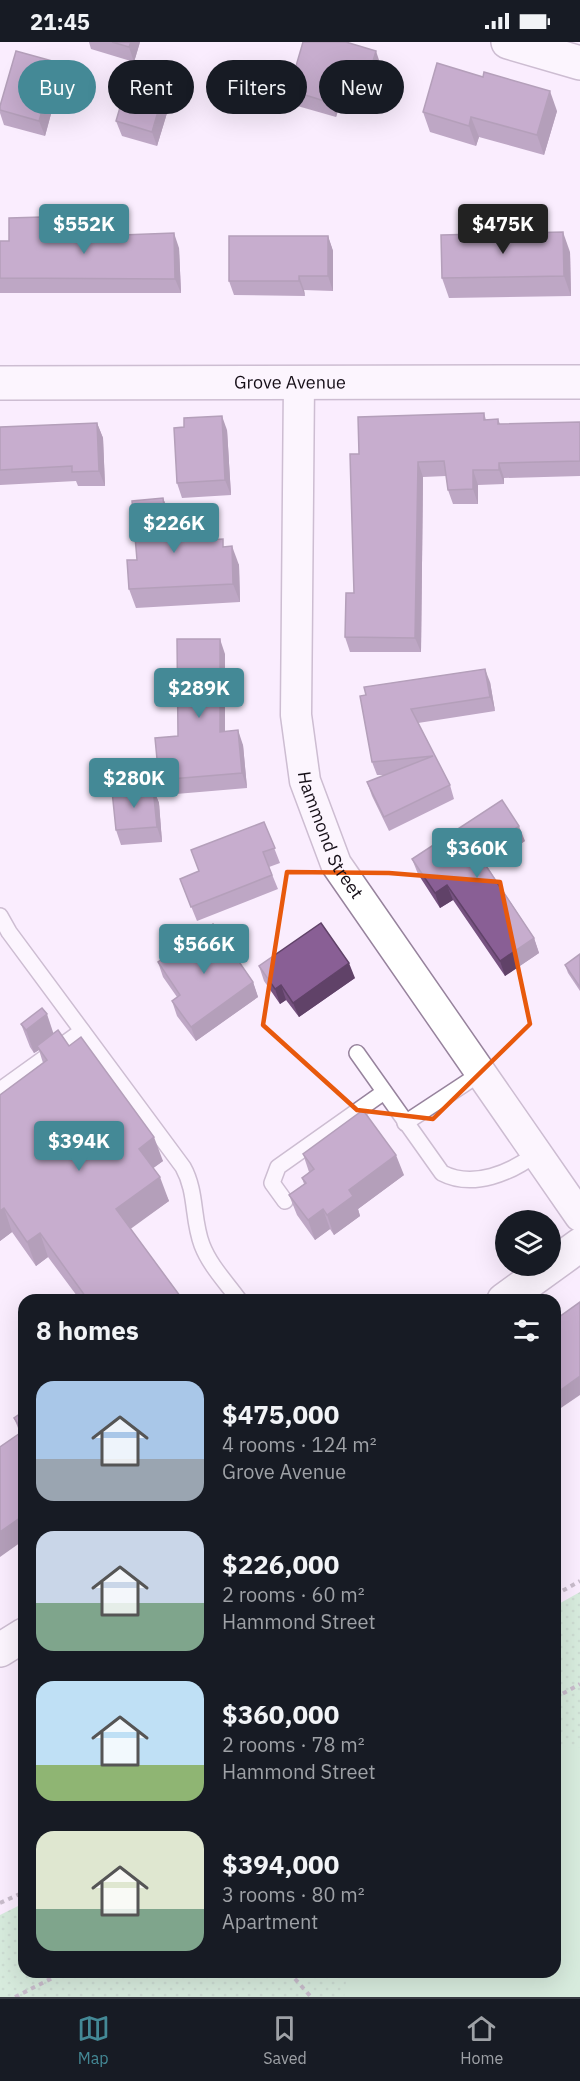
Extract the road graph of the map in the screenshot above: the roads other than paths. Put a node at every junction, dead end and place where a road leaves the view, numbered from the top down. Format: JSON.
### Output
{"nodes":[{"id":1,"x":508,"y":42,"type":"edge"},
{"id":2,"x":580,"y":63,"type":"edge"},
{"id":3,"x":299,"y":382,"type":"junction"},
{"id":4,"x":580,"y":382,"type":"edge"},
{"id":5,"x":0,"y":383,"type":"edge"},
{"id":6,"x":0,"y":916,"type":"edge"},
{"id":7,"x":82,"y":1031,"type":"junction"},
{"id":8,"x":357,"y":1053,"type":"dead end"},
{"id":9,"x":481,"y":1073,"type":"junction"},
{"id":10,"x":0,"y":1090,"type":"edge"},
{"id":11,"x":384,"y":1092,"type":"junction"},
{"id":12,"x":405,"y":1123,"type":"junction"},
{"id":13,"x":537,"y":1153,"type":"junction"},
{"id":14,"x":285,"y":1201,"type":"dead end"},
{"id":15,"x":580,"y":1216,"type":"edge"},
{"id":16,"x":580,"y":1245,"type":"edge"},
{"id":17,"x":235,"y":1294,"type":"edge"},
{"id":18,"x":512,"y":1294,"type":"edge"},
{"id":19,"x":18,"y":1639,"type":"edge"},
{"id":20,"x":0,"y":1650,"type":"edge"}],
"edges":[{"from":1,"to":2,"type":"street"},
{"from":3,"to":4,"type":"street","name":"Grove Avenue"},
{"from":3,"to":5,"type":"street","name":"Grove Avenue"},
{"from":3,"to":9,"type":"street","name":"Hammond Street"},
{"from":6,"to":7,"type":"lane"},
{"from":7,"to":10,"type":"lane"},
{"from":7,"to":17,"type":"lane"},
{"from":8,"to":11,"type":"lane"},
{"from":9,"to":12,"type":"lane"},
{"from":9,"to":13,"type":"street","name":"Hammond Street"},
{"from":11,"to":12,"type":"lane"},
{"from":11,"to":14,"type":"lane"},
{"from":12,"to":13,"type":"lane"},
{"from":13,"to":15,"type":"street","name":"Hammond Street"},
{"from":16,"to":18,"type":"street"},
{"from":19,"to":20,"type":"street"}]}
